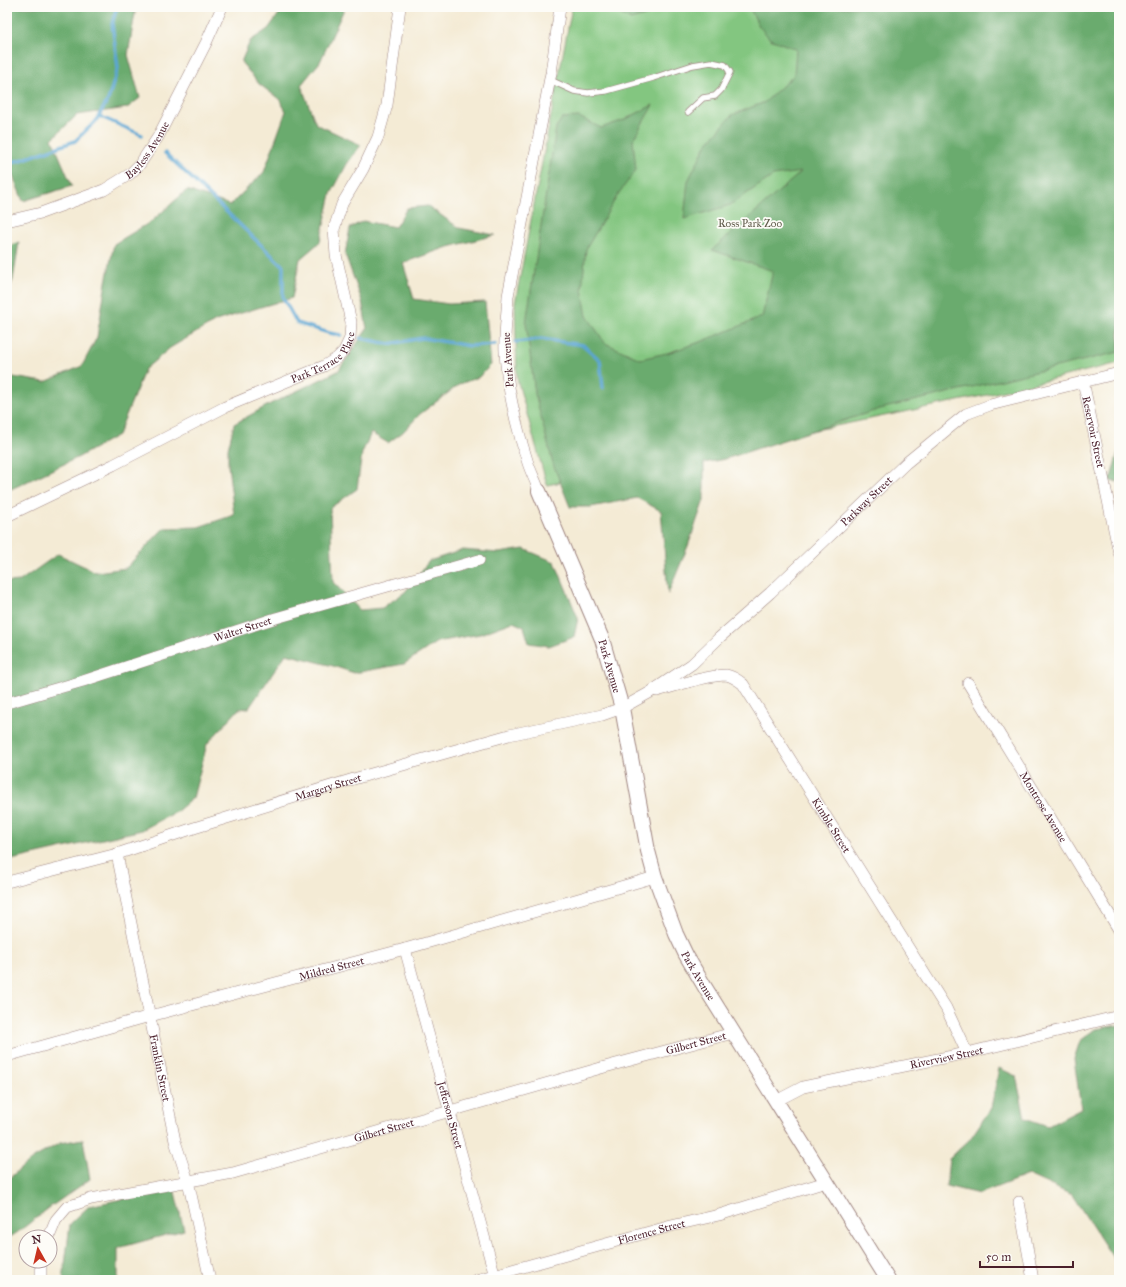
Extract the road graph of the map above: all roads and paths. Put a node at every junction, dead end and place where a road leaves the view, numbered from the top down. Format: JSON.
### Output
{"nodes":[{"id":1,"x":222,"y":7,"type":"edge"},
{"id":2,"x":400,"y":7,"type":"edge"},
{"id":3,"x":560,"y":7,"type":"edge"},
{"id":4,"x":550,"y":80,"type":"junction"},
{"id":5,"x":688,"y":112,"type":"dead end"},
{"id":6,"x":7,"y":221,"type":"edge"},
{"id":7,"x":1119,"y":373,"type":"edge"},
{"id":8,"x":1083,"y":381,"type":"junction"},
{"id":9,"x":540,"y":492,"type":"joint"},
{"id":10,"x":7,"y":516,"type":"edge"},
{"id":11,"x":1119,"y":553,"type":"edge"},
{"id":12,"x":479,"y":560,"type":"dead end"},
{"id":13,"x":968,"y":683,"type":"dead end"},
{"id":14,"x":649,"y":693,"type":"junction"},
{"id":15,"x":7,"y":703,"type":"edge"},
{"id":16,"x":622,"y":708,"type":"junction"},
{"id":17,"x":117,"y":854,"type":"junction"},
{"id":18,"x":656,"y":877,"type":"junction"},
{"id":19,"x":7,"y":882,"type":"edge"},
{"id":20,"x":1119,"y":930,"type":"edge"},
{"id":21,"x":405,"y":949,"type":"junction"},
{"id":22,"x":150,"y":1016,"type":"junction"},
{"id":23,"x":1119,"y":1016,"type":"edge"},
{"id":24,"x":733,"y":1033,"type":"junction"},
{"id":25,"x":967,"y":1053,"type":"junction"},
{"id":26,"x":7,"y":1056,"type":"edge"},
{"id":27,"x":776,"y":1101,"type":"junction"},
{"id":28,"x":449,"y":1111,"type":"junction"},
{"id":29,"x":188,"y":1181,"type":"junction"},
{"id":30,"x":826,"y":1182,"type":"junction"},
{"id":31,"x":1018,"y":1202,"type":"dead end"},
{"id":32,"x":52,"y":1229,"type":"edge"},
{"id":33,"x":41,"y":1269,"type":"edge"},
{"id":34,"x":495,"y":1278,"type":"edge"},
{"id":35,"x":41,"y":1280,"type":"edge"},
{"id":36,"x":210,"y":1280,"type":"edge"},
{"id":37,"x":476,"y":1280,"type":"edge"},
{"id":38,"x":888,"y":1280,"type":"edge"},
{"id":39,"x":1033,"y":1280,"type":"edge"}],
"edges":[{"from":1,"to":6,"type":"street","name":"Bayless Avenue"},
{"from":2,"to":10,"type":"street","name":"Park Terrace Place"},
{"from":3,"to":4,"type":"street","name":"Park Avenue"},
{"from":4,"to":5,"type":"lane"},
{"from":4,"to":9,"type":"street","name":"Park Avenue"},
{"from":7,"to":8,"type":"street","name":"Parkway Street"},
{"from":8,"to":11,"type":"street","name":"Reservoir Street"},
{"from":8,"to":14,"type":"street","name":"Parkway Street"},
{"from":9,"to":16,"type":"street","name":"Park Avenue"},
{"from":12,"to":15,"type":"street","name":"Walter Street"},
{"from":13,"to":20,"type":"street","name":"Montrose Avenue"},
{"from":14,"to":16,"type":"street","name":"Margery Street"},
{"from":14,"to":25,"type":"street","name":"Kimble Street"},
{"from":16,"to":17,"type":"street","name":"Margery Street"},
{"from":16,"to":18,"type":"street","name":"Park Avenue"},
{"from":17,"to":19,"type":"street","name":"Margery Street"},
{"from":17,"to":22,"type":"street","name":"Franklin Street"},
{"from":18,"to":21,"type":"street","name":"Mildred Street"},
{"from":18,"to":24,"type":"street","name":"Park Avenue"},
{"from":21,"to":22,"type":"street","name":"Mildred Street"},
{"from":21,"to":28,"type":"street","name":"Jefferson Street"},
{"from":22,"to":26,"type":"street","name":"Mildred Street"},
{"from":22,"to":29,"type":"street","name":"Franklin Street"},
{"from":23,"to":25,"type":"street","name":"Riverview Street"},
{"from":24,"to":27,"type":"street","name":"Park Avenue"},
{"from":24,"to":28,"type":"street","name":"Gilbert Street"},
{"from":25,"to":27,"type":"street","name":"Riverview Street"},
{"from":27,"to":30,"type":"street","name":"Park Avenue"},
{"from":28,"to":29,"type":"street","name":"Gilbert Street"},
{"from":28,"to":34,"type":"street","name":"Jefferson Street"},
{"from":29,"to":32,"type":"street","name":"Gilbert Street"},
{"from":29,"to":36,"type":"street","name":"Franklin Street"},
{"from":30,"to":34,"type":"street","name":"Florence Street"},
{"from":30,"to":38,"type":"street","name":"Park Avenue"},
{"from":31,"to":39,"type":"street"},
{"from":33,"to":35,"type":"street"},
{"from":34,"to":37,"type":"street","name":"Florence Street"}]}
